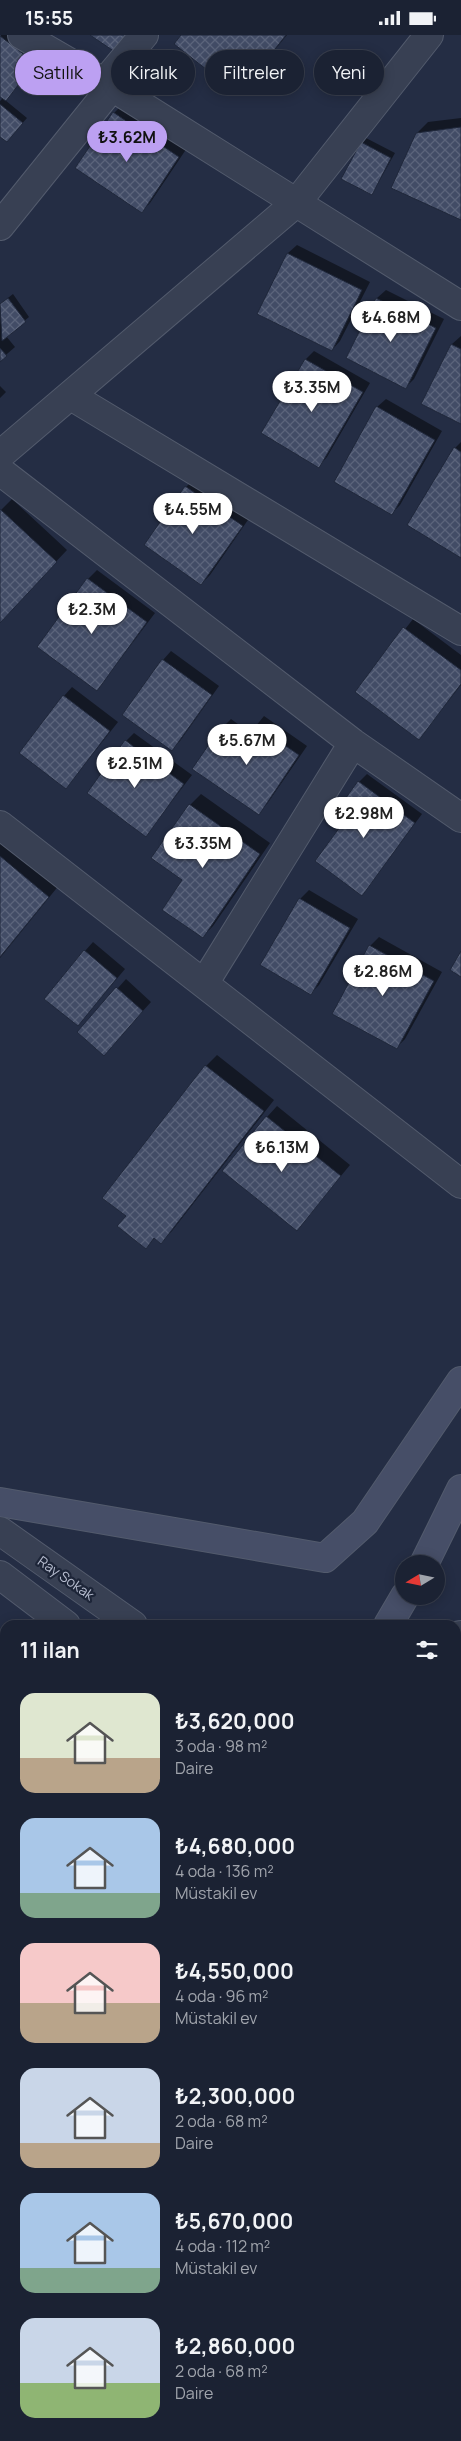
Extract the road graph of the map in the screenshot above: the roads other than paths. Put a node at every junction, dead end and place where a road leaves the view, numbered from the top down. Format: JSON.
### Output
{"nodes":[{"id":1,"x":22,"y":35,"type":"edge"},
{"id":2,"x":144,"y":35,"type":"edge"},
{"id":3,"x":429,"y":35,"type":"edge"},
{"id":4,"x":108,"y":85,"type":"junction"},
{"id":5,"x":297,"y":202,"type":"junction"},
{"id":6,"x":0,"y":227,"type":"edge"},
{"id":7,"x":461,"y":307,"type":"edge"},
{"id":8,"x":71,"y":396,"type":"junction"},
{"id":9,"x":0,"y":455,"type":"edge"},
{"id":10,"x":0,"y":471,"type":"edge"},
{"id":11,"x":461,"y":631,"type":"edge"},
{"id":12,"x":353,"y":743,"type":"junction"},
{"id":13,"x":461,"y":819,"type":"edge"},
{"id":14,"x":0,"y":825,"type":"edge"},
{"id":15,"x":205,"y":982,"type":"junction"},
{"id":16,"x":461,"y":1183,"type":"edge"},
{"id":17,"x":461,"y":1381,"type":"edge"},
{"id":18,"x":461,"y":1489,"type":"edge"},
{"id":19,"x":0,"y":1502,"type":"edge"},
{"id":20,"x":0,"y":1531,"type":"edge"},
{"id":21,"x":428,"y":1555,"type":"edge"},
{"id":22,"x":0,"y":1575,"type":"edge"},
{"id":23,"x":400,"y":1605,"type":"edge"},
{"id":24,"x":59,"y":1620,"type":"edge"},
{"id":25,"x":126,"y":1620,"type":"edge"},
{"id":26,"x":391,"y":1620,"type":"edge"}],
"edges":[{"from":1,"to":4,"type":"street"},
{"from":2,"to":4,"type":"street"},
{"from":3,"to":5,"type":"street"},
{"from":4,"to":5,"type":"street"},
{"from":4,"to":6,"type":"street"},
{"from":5,"to":7,"type":"street"},
{"from":5,"to":8,"type":"street"},
{"from":8,"to":9,"type":"street"},
{"from":8,"to":11,"type":"street"},
{"from":10,"to":12,"type":"street"},
{"from":12,"to":13,"type":"street"},
{"from":12,"to":15,"type":"street"},
{"from":14,"to":15,"type":"street"},
{"from":15,"to":16,"type":"street"},
{"from":17,"to":19,"type":"main road"},
{"from":18,"to":21,"type":"main road"},
{"from":20,"to":25,"type":"street","name":"Ray Sokak"},
{"from":22,"to":24,"type":"street"},
{"from":23,"to":26,"type":"main road"}]}
